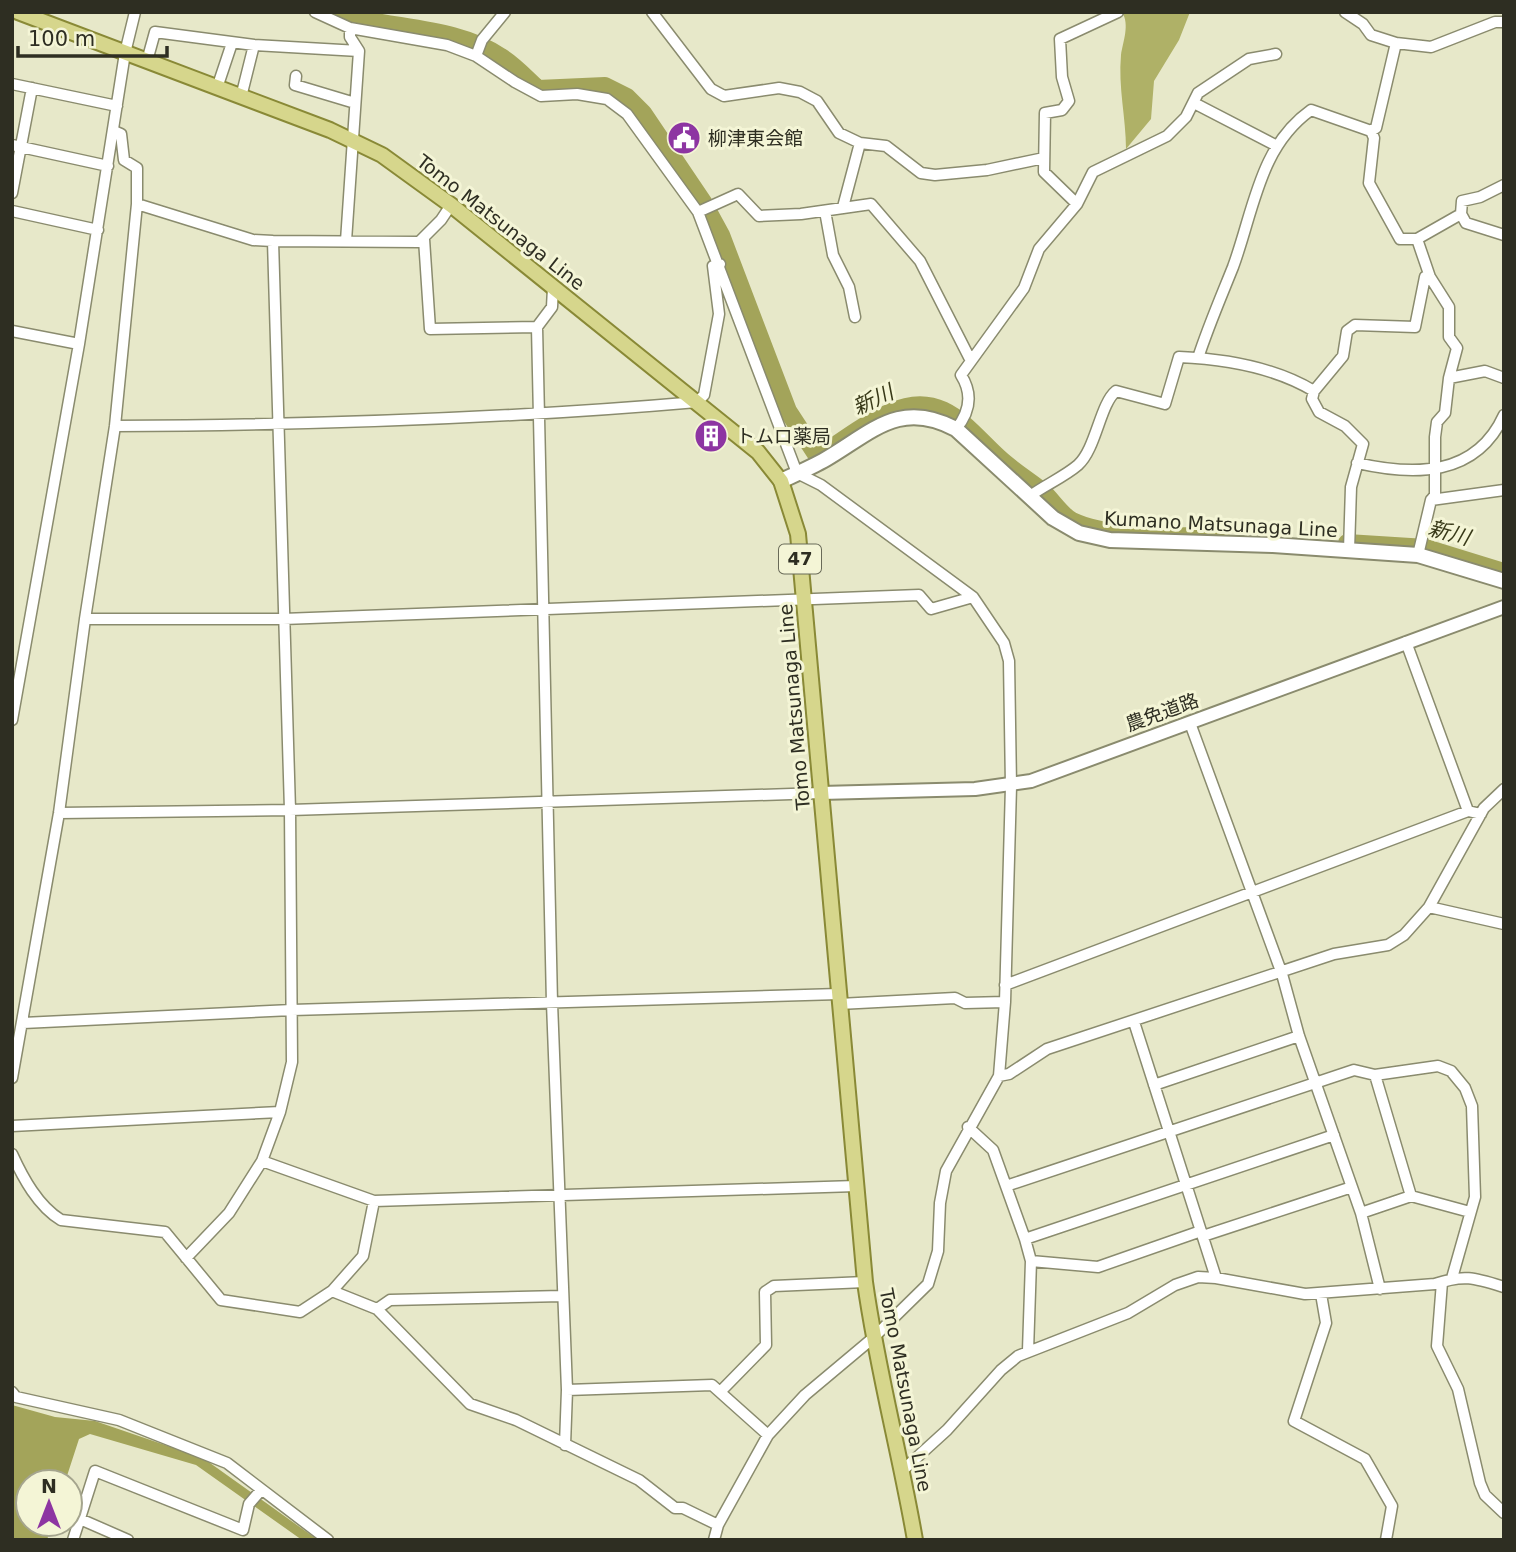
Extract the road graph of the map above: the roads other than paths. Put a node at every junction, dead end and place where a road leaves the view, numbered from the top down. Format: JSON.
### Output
{"nodes":[{"id":1,"x":18,"y":12,"type":"edge"},
{"id":2,"x":135,"y":12,"type":"edge"},
{"id":3,"x":315,"y":12,"type":"edge"},
{"id":4,"x":505,"y":12,"type":"edge"},
{"id":5,"x":652,"y":12,"type":"edge"},
{"id":6,"x":1118,"y":12,"type":"edge"},
{"id":7,"x":1345,"y":12,"type":"edge"},
{"id":8,"x":332,"y":16,"type":"edge"},
{"id":9,"x":1504,"y":22,"type":"edge"},
{"id":10,"x":350,"y":28,"type":"junction"},
{"id":11,"x":232,"y":43,"type":"junction"},
{"id":12,"x":1396,"y":43,"type":"junction"},
{"id":13,"x":254,"y":46,"type":"junction"},
{"id":14,"x":359,"y":51,"type":"junction"},
{"id":15,"x":125,"y":53,"type":"junction"},
{"id":16,"x":1276,"y":54,"type":"dead end"},
{"id":17,"x":476,"y":56,"type":"junction"},
{"id":18,"x":148,"y":61,"type":"junction"},
{"id":19,"x":296,"y":76,"type":"dead end"},
{"id":20,"x":12,"y":84,"type":"edge"},
{"id":21,"x":32,"y":88,"type":"junction"},
{"id":22,"x":217,"y":88,"type":"junction"},
{"id":23,"x":241,"y":96,"type":"junction"},
{"id":24,"x":355,"y":103,"type":"junction"},
{"id":25,"x":1194,"y":103,"type":"junction"},
{"id":26,"x":117,"y":106,"type":"junction"},
{"id":27,"x":114,"y":131,"type":"junction"},
{"id":28,"x":1371,"y":131,"type":"junction"},
{"id":29,"x":353,"y":141,"type":"junction"},
{"id":30,"x":860,"y":143,"type":"junction"},
{"id":31,"x":1275,"y":145,"type":"junction"},
{"id":32,"x":18,"y":146,"type":"edge"},
{"id":33,"x":1044,"y":158,"type":"junction"},
{"id":34,"x":108,"y":166,"type":"junction"},
{"id":35,"x":1504,"y":186,"type":"edge"},
{"id":36,"x":12,"y":193,"type":"edge"},
{"id":37,"x":137,"y":204,"type":"junction"},
{"id":38,"x":1077,"y":204,"type":"junction"},
{"id":39,"x":451,"y":205,"type":"junction"},
{"id":40,"x":843,"y":207,"type":"junction"},
{"id":41,"x":12,"y":211,"type":"edge"},
{"id":42,"x":825,"y":211,"type":"junction"},
{"id":43,"x":698,"y":212,"type":"junction"},
{"id":44,"x":1461,"y":214,"type":"junction"},
{"id":45,"x":98,"y":230,"type":"junction"},
{"id":46,"x":1504,"y":234,"type":"edge"},
{"id":47,"x":424,"y":239,"type":"junction"},
{"id":48,"x":1417,"y":239,"type":"junction"},
{"id":49,"x":273,"y":241,"type":"junction"},
{"id":50,"x":346,"y":241,"type":"junction"},
{"id":51,"x":720,"y":264,"type":"junction"},
{"id":52,"x":1430,"y":277,"type":"junction"},
{"id":53,"x":553,"y":288,"type":"junction"},
{"id":54,"x":855,"y":317,"type":"dead end"},
{"id":55,"x":537,"y":327,"type":"junction"},
{"id":56,"x":12,"y":331,"type":"edge"},
{"id":57,"x":79,"y":344,"type":"junction"},
{"id":58,"x":1198,"y":358,"type":"junction"},
{"id":59,"x":971,"y":361,"type":"junction"},
{"id":60,"x":1504,"y":377,"type":"edge"},
{"id":61,"x":1449,"y":378,"type":"junction"},
{"id":62,"x":1314,"y":391,"type":"junction"},
{"id":63,"x":697,"y":402,"type":"junction"},
{"id":64,"x":1504,"y":415,"type":"edge"},
{"id":65,"x":539,"y":416,"type":"junction"},
{"id":66,"x":279,"y":425,"type":"junction"},
{"id":67,"x":115,"y":426,"type":"junction"},
{"id":68,"x":956,"y":429,"type":"junction"},
{"id":69,"x":1357,"y":464,"type":"junction"},
{"id":70,"x":1435,"y":469,"type":"junction"},
{"id":71,"x":797,"y":473,"type":"junction"},
{"id":72,"x":781,"y":481,"type":"junction"},
{"id":73,"x":1504,"y":491,"type":"edge"},
{"id":74,"x":1030,"y":496,"type":"junction"},
{"id":75,"x":1431,"y":500,"type":"junction"},
{"id":76,"x":1419,"y":548,"type":"junction"},
{"id":77,"x":1349,"y":550,"type":"junction"},
{"id":78,"x":1504,"y":581,"type":"edge"},
{"id":79,"x":973,"y":597,"type":"junction"},
{"id":80,"x":804,"y":599,"type":"junction"},
{"id":81,"x":1504,"y":607,"type":"edge"},
{"id":82,"x":544,"y":611,"type":"junction"},
{"id":83,"x":85,"y":619,"type":"junction"},
{"id":84,"x":283,"y":619,"type":"junction"},
{"id":85,"x":1406,"y":642,"type":"junction"},
{"id":86,"x":12,"y":720,"type":"edge"},
{"id":87,"x":1190,"y":723,"type":"junction"},
{"id":88,"x":1011,"y":786,"type":"junction"},
{"id":89,"x":1504,"y":789,"type":"edge"},
{"id":90,"x":821,"y":793,"type":"junction"},
{"id":91,"x":549,"y":802,"type":"junction"},
{"id":92,"x":290,"y":810,"type":"junction"},
{"id":93,"x":1468,"y":811,"type":"junction"},
{"id":94,"x":59,"y":813,"type":"junction"},
{"id":95,"x":1481,"y":814,"type":"junction"},
{"id":96,"x":1252,"y":894,"type":"junction"},
{"id":97,"x":1429,"y":907,"type":"junction"},
{"id":98,"x":1504,"y":924,"type":"edge"},
{"id":99,"x":1282,"y":974,"type":"junction"},
{"id":100,"x":1005,"y":985,"type":"junction"},
{"id":101,"x":839,"y":999,"type":"junction"},
{"id":102,"x":1005,"y":1002,"type":"junction"},
{"id":103,"x":552,"y":1003,"type":"junction"},
{"id":104,"x":292,"y":1010,"type":"junction"},
{"id":105,"x":1134,"y":1022,"type":"junction"},
{"id":106,"x":23,"y":1023,"type":"junction"},
{"id":107,"x":1300,"y":1036,"type":"junction"},
{"id":108,"x":1375,"y":1075,"type":"junction"},
{"id":109,"x":999,"y":1076,"type":"junction"},
{"id":110,"x":12,"y":1078,"type":"edge"},
{"id":111,"x":1316,"y":1084,"type":"junction"},
{"id":112,"x":1154,"y":1085,"type":"junction"},
{"id":113,"x":280,"y":1112,"type":"junction"},
{"id":114,"x":12,"y":1126,"type":"edge"},
{"id":115,"x":968,"y":1127,"type":"junction"},
{"id":116,"x":1169,"y":1132,"type":"junction"},
{"id":117,"x":1334,"y":1135,"type":"junction"},
{"id":118,"x":12,"y":1154,"type":"edge"},
{"id":119,"x":262,"y":1161,"type":"junction"},
{"id":120,"x":1186,"y":1184,"type":"junction"},
{"id":121,"x":856,"y":1186,"type":"junction"},
{"id":122,"x":1006,"y":1186,"type":"junction"},
{"id":123,"x":1352,"y":1187,"type":"junction"},
{"id":124,"x":558,"y":1196,"type":"junction"},
{"id":125,"x":1411,"y":1196,"type":"junction"},
{"id":126,"x":374,"y":1201,"type":"junction"},
{"id":127,"x":1470,"y":1212,"type":"junction"},
{"id":128,"x":1361,"y":1213,"type":"junction"},
{"id":129,"x":1202,"y":1233,"type":"junction"},
{"id":130,"x":1025,"y":1239,"type":"junction"},
{"id":131,"x":186,"y":1258,"type":"junction"},
{"id":132,"x":1031,"y":1261,"type":"junction"},
{"id":133,"x":1216,"y":1278,"type":"junction"},
{"id":134,"x":1447,"y":1280,"type":"junction"},
{"id":135,"x":865,"y":1282,"type":"junction"},
{"id":136,"x":1504,"y":1287,"type":"edge"},
{"id":137,"x":1380,"y":1289,"type":"junction"},
{"id":138,"x":332,"y":1291,"type":"junction"},
{"id":139,"x":1321,"y":1294,"type":"junction"},
{"id":140,"x":562,"y":1296,"type":"junction"},
{"id":141,"x":377,"y":1309,"type":"junction"},
{"id":142,"x":873,"y":1338,"type":"junction"},
{"id":143,"x":1028,"y":1351,"type":"junction"},
{"id":144,"x":567,"y":1390,"type":"junction"},
{"id":145,"x":721,"y":1391,"type":"junction"},
{"id":146,"x":12,"y":1392,"type":"edge"},
{"id":147,"x":768,"y":1435,"type":"junction"},
{"id":148,"x":565,"y":1445,"type":"junction"},
{"id":149,"x":903,"y":1470,"type":"junction"},
{"id":150,"x":259,"y":1492,"type":"junction"},
{"id":151,"x":84,"y":1506,"type":"edge"},
{"id":152,"x":1504,"y":1513,"type":"edge"},
{"id":153,"x":84,"y":1521,"type":"edge"},
{"id":154,"x":718,"y":1525,"type":"junction"},
{"id":155,"x":242,"y":1535,"type":"edge"},
{"id":156,"x":128,"y":1540,"type":"edge"},
{"id":157,"x":328,"y":1540,"type":"edge"},
{"id":158,"x":714,"y":1540,"type":"edge"},
{"id":159,"x":915,"y":1540,"type":"edge"},
{"id":160,"x":1386,"y":1540,"type":"edge"}],
"edges":[{"from":1,"to":15,"type":"main road","name":"Tomo Matsunaga Line","number":"47"},
{"from":2,"to":15,"type":"street"},
{"from":3,"to":8,"type":"street"},
{"from":4,"to":17,"type":"street"},
{"from":5,"to":30,"type":"street"},
{"from":6,"to":33,"type":"street"},
{"from":7,"to":12,"type":"street"},
{"from":8,"to":10,"type":"street"},
{"from":9,"to":12,"type":"street"},
{"from":10,"to":14,"type":"street"},
{"from":10,"to":17,"type":"street"},
{"from":11,"to":13,"type":"street"},
{"from":11,"to":18,"type":"street"},
{"from":11,"to":22,"type":"street"},
{"from":12,"to":28,"type":"street"},
{"from":13,"to":14,"type":"street"},
{"from":13,"to":23,"type":"street"},
{"from":14,"to":24,"type":"street"},
{"from":15,"to":18,"type":"main road","name":"Tomo Matsunaga Line","number":"47"},
{"from":15,"to":26,"type":"street"},
{"from":16,"to":25,"type":"street"},
{"from":17,"to":43,"type":"street"},
{"from":18,"to":22,"type":"main road","name":"Tomo Matsunaga Line","number":"47"},
{"from":19,"to":24,"type":"street"},
{"from":20,"to":21,"type":"street"},
{"from":21,"to":26,"type":"street"},
{"from":21,"to":32,"type":"street"},
{"from":22,"to":23,"type":"main road","name":"Tomo Matsunaga Line","number":"47"},
{"from":23,"to":29,"type":"main road","name":"Tomo Matsunaga Line","number":"47"},
{"from":24,"to":29,"type":"street"},
{"from":25,"to":31,"type":"street"},
{"from":25,"to":38,"type":"street"},
{"from":26,"to":27,"type":"street"},
{"from":27,"to":34,"type":"street"},
{"from":27,"to":37,"type":"street"},
{"from":28,"to":31,"type":"street"},
{"from":28,"to":48,"type":"street"},
{"from":29,"to":39,"type":"main road","name":"Tomo Matsunaga Line","number":"47"},
{"from":29,"to":50,"type":"street"},
{"from":30,"to":33,"type":"street"},
{"from":30,"to":40,"type":"street"},
{"from":31,"to":58,"type":"street"},
{"from":32,"to":34,"type":"street"},
{"from":32,"to":36,"type":"street"},
{"from":33,"to":38,"type":"street"},
{"from":34,"to":45,"type":"street"},
{"from":35,"to":44,"type":"street"},
{"from":37,"to":49,"type":"street"},
{"from":37,"to":67,"type":"street"},
{"from":38,"to":59,"type":"street"},
{"from":39,"to":47,"type":"street"},
{"from":39,"to":53,"type":"main road","name":"Tomo Matsunaga Line","number":"47"},
{"from":40,"to":42,"type":"street"},
{"from":40,"to":59,"type":"street"},
{"from":41,"to":45,"type":"street"},
{"from":42,"to":43,"type":"street"},
{"from":42,"to":54,"type":"street"},
{"from":43,"to":51,"type":"street"},
{"from":44,"to":46,"type":"street"},
{"from":44,"to":48,"type":"street"},
{"from":45,"to":57,"type":"street"},
{"from":47,"to":50,"type":"street"},
{"from":47,"to":55,"type":"street"},
{"from":48,"to":52,"type":"street"},
{"from":49,"to":50,"type":"street"},
{"from":49,"to":66,"type":"street"},
{"from":51,"to":63,"type":"street"},
{"from":51,"to":71,"type":"street"},
{"from":52,"to":61,"type":"street"},
{"from":52,"to":62,"type":"street"},
{"from":53,"to":55,"type":"street"},
{"from":53,"to":63,"type":"main road","name":"Tomo Matsunaga Line","number":"47"},
{"from":55,"to":65,"type":"street"},
{"from":56,"to":57,"type":"street"},
{"from":57,"to":86,"type":"street"},
{"from":58,"to":62,"type":"street"},
{"from":58,"to":74,"type":"street"},
{"from":59,"to":68,"type":"street"},
{"from":60,"to":61,"type":"street"},
{"from":61,"to":70,"type":"street"},
{"from":62,"to":69,"type":"street"},
{"from":63,"to":65,"type":"street"},
{"from":63,"to":72,"type":"main road","name":"Tomo Matsunaga Line","number":"47"},
{"from":64,"to":70,"type":"street"},
{"from":65,"to":66,"type":"street"},
{"from":65,"to":82,"type":"street"},
{"from":66,"to":67,"type":"street"},
{"from":66,"to":84,"type":"street"},
{"from":67,"to":83,"type":"street"},
{"from":68,"to":71,"type":"main road","name":"Kumano Matsunaga Line"},
{"from":68,"to":74,"type":"main road","name":"Kumano Matsunaga Line"},
{"from":69,"to":70,"type":"street"},
{"from":69,"to":77,"type":"street"},
{"from":70,"to":75,"type":"street"},
{"from":71,"to":72,"type":"main road","name":"Kumano Matsunaga Line"},
{"from":71,"to":79,"type":"street"},
{"from":72,"to":80,"type":"main road","name":"Tomo Matsunaga Line","number":"47"},
{"from":73,"to":75,"type":"street"},
{"from":74,"to":77,"type":"main road","name":"Kumano Matsunaga Line"},
{"from":75,"to":76,"type":"street"},
{"from":76,"to":77,"type":"main road","name":"Kumano Matsunaga Line"},
{"from":76,"to":78,"type":"main road","name":"Kumano Matsunaga Line"},
{"from":79,"to":80,"type":"street"},
{"from":79,"to":88,"type":"street"},
{"from":80,"to":82,"type":"street"},
{"from":80,"to":90,"type":"main road","name":"Tomo Matsunaga Line","number":"47"},
{"from":81,"to":85,"type":"street","name":"農免道路"},
{"from":82,"to":84,"type":"street"},
{"from":82,"to":91,"type":"street"},
{"from":83,"to":84,"type":"street"},
{"from":83,"to":94,"type":"street"},
{"from":84,"to":92,"type":"street"},
{"from":85,"to":87,"type":"street","name":"農免道路"},
{"from":85,"to":93,"type":"street"},
{"from":87,"to":88,"type":"street","name":"農免道路"},
{"from":87,"to":96,"type":"street"},
{"from":88,"to":90,"type":"street","name":"農免道路"},
{"from":88,"to":100,"type":"street"},
{"from":89,"to":95,"type":"street"},
{"from":90,"to":91,"type":"street"},
{"from":90,"to":101,"type":"main road","name":"Tomo Matsunaga Line","number":"47"},
{"from":91,"to":92,"type":"street"},
{"from":91,"to":103,"type":"street"},
{"from":92,"to":94,"type":"street"},
{"from":92,"to":104,"type":"street"},
{"from":93,"to":95,"type":"street"},
{"from":93,"to":96,"type":"street"},
{"from":94,"to":106,"type":"street"},
{"from":95,"to":97,"type":"street"},
{"from":96,"to":99,"type":"street"},
{"from":96,"to":100,"type":"street"},
{"from":97,"to":98,"type":"street"},
{"from":97,"to":99,"type":"street"},
{"from":99,"to":105,"type":"street"},
{"from":99,"to":107,"type":"street"},
{"from":100,"to":102,"type":"street"},
{"from":101,"to":102,"type":"street"},
{"from":101,"to":103,"type":"street"},
{"from":101,"to":121,"type":"main road","name":"Tomo Matsunaga Line","number":"47"},
{"from":102,"to":109,"type":"street"},
{"from":103,"to":104,"type":"street"},
{"from":103,"to":124,"type":"street"},
{"from":104,"to":106,"type":"street"},
{"from":104,"to":113,"type":"street"},
{"from":105,"to":109,"type":"street"},
{"from":105,"to":112,"type":"street"},
{"from":106,"to":110,"type":"street"},
{"from":107,"to":111,"type":"street"},
{"from":107,"to":112,"type":"street"},
{"from":108,"to":111,"type":"street"},
{"from":108,"to":125,"type":"street"},
{"from":108,"to":127,"type":"street"},
{"from":109,"to":115,"type":"street"},
{"from":111,"to":116,"type":"street"},
{"from":111,"to":117,"type":"street"},
{"from":112,"to":116,"type":"street"},
{"from":113,"to":114,"type":"street"},
{"from":113,"to":119,"type":"street"},
{"from":115,"to":122,"type":"street"},
{"from":115,"to":142,"type":"street"},
{"from":116,"to":120,"type":"street"},
{"from":116,"to":122,"type":"street"},
{"from":117,"to":120,"type":"street"},
{"from":117,"to":123,"type":"street"},
{"from":118,"to":131,"type":"street"},
{"from":119,"to":126,"type":"street"},
{"from":119,"to":131,"type":"street"},
{"from":120,"to":129,"type":"street"},
{"from":120,"to":130,"type":"street"},
{"from":121,"to":124,"type":"street"},
{"from":121,"to":135,"type":"main road","name":"Tomo Matsunaga Line","number":"47"},
{"from":122,"to":130,"type":"street"},
{"from":123,"to":128,"type":"street"},
{"from":123,"to":129,"type":"street"},
{"from":124,"to":126,"type":"street"},
{"from":124,"to":140,"type":"street"},
{"from":125,"to":127,"type":"street"},
{"from":125,"to":128,"type":"street"},
{"from":126,"to":138,"type":"street"},
{"from":127,"to":134,"type":"street"},
{"from":128,"to":137,"type":"street"},
{"from":129,"to":132,"type":"street"},
{"from":129,"to":133,"type":"street"},
{"from":130,"to":132,"type":"street"},
{"from":131,"to":138,"type":"street"},
{"from":132,"to":143,"type":"street"},
{"from":133,"to":139,"type":"street"},
{"from":133,"to":143,"type":"street"},
{"from":134,"to":136,"type":"street"},
{"from":134,"to":137,"type":"street"},
{"from":134,"to":152,"type":"street"},
{"from":135,"to":142,"type":"main road","name":"Tomo Matsunaga Line","number":"47"},
{"from":135,"to":145,"type":"street"},
{"from":137,"to":139,"type":"street"},
{"from":138,"to":141,"type":"street"},
{"from":139,"to":160,"type":"street"},
{"from":140,"to":141,"type":"street"},
{"from":140,"to":144,"type":"street"},
{"from":141,"to":148,"type":"street"},
{"from":142,"to":147,"type":"street"},
{"from":142,"to":149,"type":"main road","name":"Tomo Matsunaga Line","number":"47"},
{"from":143,"to":149,"type":"street"},
{"from":144,"to":145,"type":"street"},
{"from":144,"to":148,"type":"street"},
{"from":145,"to":147,"type":"street"},
{"from":146,"to":150,"type":"street"},
{"from":147,"to":154,"type":"street"},
{"from":148,"to":154,"type":"street"},
{"from":149,"to":159,"type":"main road","name":"Tomo Matsunaga Line","number":"47"},
{"from":150,"to":155,"type":"street"},
{"from":150,"to":157,"type":"street"},
{"from":151,"to":155,"type":"street"},
{"from":153,"to":156,"type":"street"},
{"from":154,"to":158,"type":"street"}]}
